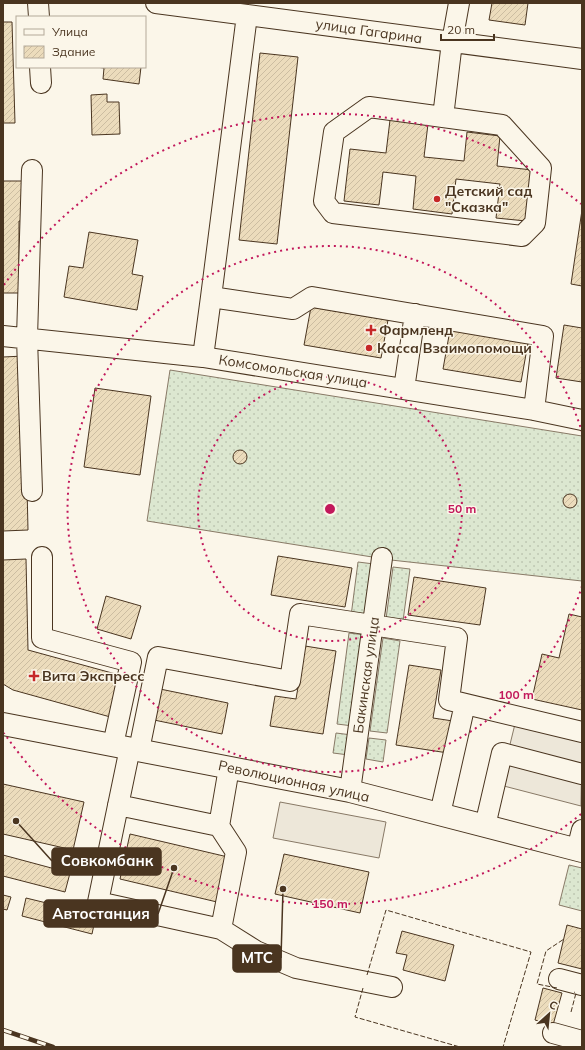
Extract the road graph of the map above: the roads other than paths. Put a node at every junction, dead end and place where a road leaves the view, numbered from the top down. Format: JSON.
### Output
{"nodes":[{"id":1,"x":38,"y":3,"type":"edge"},
{"id":2,"x":156,"y":3,"type":"edge"},
{"id":3,"x":459,"y":3,"type":"edge"},
{"id":4,"x":247,"y":15,"type":"junction"},
{"id":5,"x":38,"y":16,"type":"edge"},
{"id":6,"x":452,"y":42,"type":"junction"},
{"id":7,"x":581,"y":55,"type":"edge"},
{"id":8,"x":443,"y":117,"type":"junction"},
{"id":9,"x":32,"y":170,"type":"dead end"},
{"id":10,"x":211,"y":296,"type":"junction"},
{"id":11,"x":415,"y":314,"type":"junction"},
{"id":12,"x":3,"y":336,"type":"edge"},
{"id":13,"x":27,"y":338,"type":"junction"},
{"id":14,"x":203,"y":358,"type":"junction"},
{"id":15,"x":404,"y":389,"type":"junction"},
{"id":16,"x":534,"y":410,"type":"junction"},
{"id":17,"x":582,"y":420,"type":"edge"},
{"id":18,"x":32,"y":491,"type":"dead end"},
{"id":19,"x":42,"y":557,"type":"dead end"},
{"id":20,"x":382,"y":558,"type":"dead end"},
{"id":21,"x":373,"y":625,"type":"junction"},
{"id":22,"x":465,"y":704,"type":"junction"},
{"id":23,"x":3,"y":724,"type":"edge"},
{"id":24,"x":582,"y":732,"type":"edge"},
{"id":25,"x":127,"y":748,"type":"junction"},
{"id":26,"x":230,"y":768,"type":"junction"},
{"id":27,"x":582,"y":774,"type":"edge"},
{"id":28,"x":350,"y":791,"type":"junction"},
{"id":29,"x":118,"y":805,"type":"junction"},
{"id":30,"x":440,"y":814,"type":"junction"},
{"id":31,"x":219,"y":826,"type":"junction"},
{"id":32,"x":485,"y":826,"type":"junction"},
{"id":33,"x":580,"y":844,"type":"edge"},
{"id":34,"x":221,"y":929,"type":"junction"},
{"id":35,"x":559,"y":979,"type":"dead end"},
{"id":36,"x":582,"y":985,"type":"edge"},
{"id":37,"x":392,"y":987,"type":"dead end"},
{"id":38,"x":553,"y":1033,"type":"dead end"},
{"id":39,"x":582,"y":1041,"type":"edge"}],
"edges":[{"from":1,"to":5,"type":"street"},
{"from":2,"to":4,"type":"street","name":"улица Гагарина"},
{"from":3,"to":6,"type":"street"},
{"from":4,"to":6,"type":"street","name":"улица Гагарина"},
{"from":4,"to":10,"type":"street"},
{"from":6,"to":7,"type":"street","name":"улица Гагарина"},
{"from":6,"to":8,"type":"street"},
{"from":8,"to":8,"type":"street"},
{"from":9,"to":13,"type":"street"},
{"from":10,"to":11,"type":"street"},
{"from":10,"to":14,"type":"street"},
{"from":11,"to":15,"type":"street"},
{"from":11,"to":16,"type":"street"},
{"from":12,"to":13,"type":"street","name":"Комсомольская улица"},
{"from":13,"to":14,"type":"street","name":"Комсомольская улица"},
{"from":13,"to":18,"type":"street"},
{"from":14,"to":15,"type":"street","name":"Комсомольская улица"},
{"from":15,"to":16,"type":"street","name":"Комсомольская улица"},
{"from":16,"to":17,"type":"street","name":"Комсомольская улица"},
{"from":19,"to":25,"type":"street"},
{"from":20,"to":21,"type":"street","name":"Бакинская улица"},
{"from":21,"to":22,"type":"street"},
{"from":21,"to":25,"type":"street"},
{"from":21,"to":28,"type":"street","name":"Бакинская улица"},
{"from":22,"to":24,"type":"street"},
{"from":22,"to":30,"type":"street"},
{"from":23,"to":25,"type":"main road","name":"Революционная улица"},
{"from":25,"to":26,"type":"main road","name":"Революционная улица"},
{"from":25,"to":29,"type":"street"},
{"from":26,"to":28,"type":"main road","name":"Революционная улица"},
{"from":26,"to":31,"type":"street"},
{"from":27,"to":32,"type":"street"},
{"from":28,"to":30,"type":"main road","name":"Революционная улица"},
{"from":29,"to":31,"type":"street"},
{"from":29,"to":34,"type":"street"},
{"from":30,"to":32,"type":"main road","name":"Революционная улица"},
{"from":31,"to":34,"type":"street"},
{"from":32,"to":33,"type":"main road","name":"Революционная улица"},
{"from":34,"to":37,"type":"street"},
{"from":35,"to":36,"type":"street"},
{"from":38,"to":39,"type":"street"}]}
